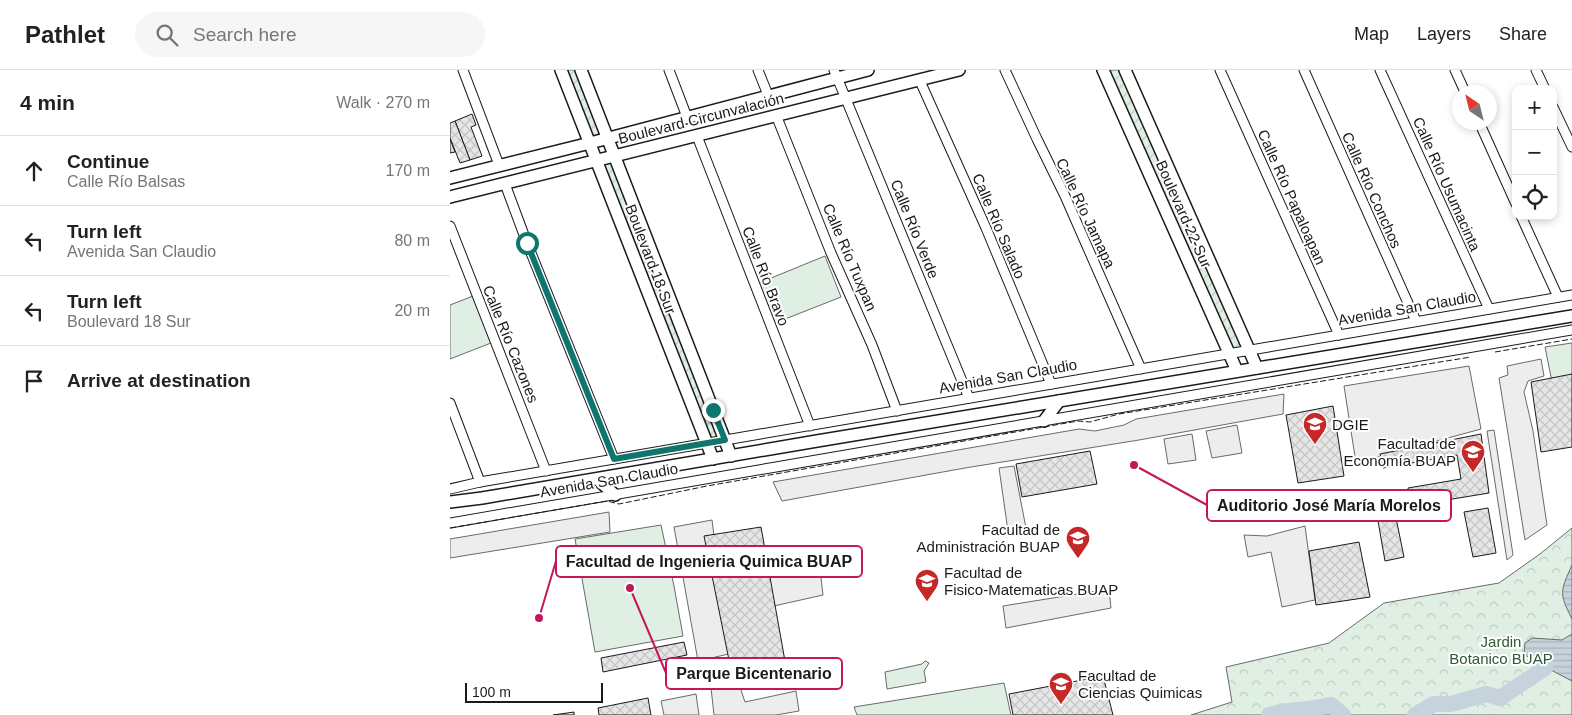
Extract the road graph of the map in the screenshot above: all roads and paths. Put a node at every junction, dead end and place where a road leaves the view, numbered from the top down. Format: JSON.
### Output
{"nodes":[{"id":1,"x":464,"y":70,"type":"edge"},
{"id":2,"x":561,"y":70,"type":"edge"},
{"id":3,"x":581,"y":70,"type":"edge"},
{"id":4,"x":670,"y":70,"type":"edge"},
{"id":5,"x":758,"y":70,"type":"edge"},
{"id":6,"x":868,"y":70,"type":"edge"},
{"id":7,"x":959,"y":70,"type":"edge"},
{"id":8,"x":1005,"y":70,"type":"edge"},
{"id":9,"x":1103,"y":70,"type":"edge"},
{"id":10,"x":1125,"y":70,"type":"edge"},
{"id":11,"x":1220,"y":70,"type":"edge"},
{"id":12,"x":1304,"y":70,"type":"edge"},
{"id":13,"x":1380,"y":70,"type":"edge"},
{"id":14,"x":1455,"y":70,"type":"edge"},
{"id":15,"x":1536,"y":70,"type":"edge"},
{"id":16,"x":835,"y":74,"type":"edge"},
{"id":17,"x":920,"y":81,"type":"junction"},
{"id":18,"x":1462,"y":85,"type":"edge"},
{"id":19,"x":1543,"y":85,"type":"edge"},
{"id":20,"x":768,"y":95,"type":"junction"},
{"id":21,"x":846,"y":98,"type":"junction"},
{"id":22,"x":776,"y":115,"type":"junction"},
{"id":23,"x":1557,"y":115,"type":"edge"},
{"id":24,"x":687,"y":117,"type":"junction"},
{"id":25,"x":1483,"y":130,"type":"edge"},
{"id":26,"x":697,"y":136,"type":"junction"},
{"id":27,"x":608,"y":139,"type":"junction"},
{"id":28,"x":590,"y":143,"type":"junction"},
{"id":29,"x":1572,"y":147,"type":"edge"},
{"id":30,"x":614,"y":155,"type":"junction"},
{"id":31,"x":597,"y":160,"type":"junction"},
{"id":32,"x":499,"y":165,"type":"junction"},
{"id":33,"x":450,"y":178,"type":"edge"},
{"id":34,"x":505,"y":184,"type":"junction"},
{"id":35,"x":1512,"y":195,"type":"edge"},
{"id":36,"x":450,"y":198,"type":"edge"},
{"id":37,"x":1523,"y":220,"type":"edge"},
{"id":38,"x":450,"y":226,"type":"edge"},
{"id":39,"x":1211,"y":264,"type":"junction"},
{"id":40,"x":1193,"y":272,"type":"junction"},
{"id":41,"x":1572,"y":294,"type":"edge"},
{"id":42,"x":1558,"y":297,"type":"junction"},
{"id":43,"x":1488,"y":309,"type":"junction"},
{"id":44,"x":1572,"y":316,"type":"edge"},
{"id":45,"x":1416,"y":321,"type":"junction"},
{"id":46,"x":1572,"y":330,"type":"edge"},
{"id":47,"x":1339,"y":334,"type":"junction"},
{"id":48,"x":1249,"y":350,"type":"junction"},
{"id":49,"x":1230,"y":354,"type":"junction"},
{"id":50,"x":1256,"y":368,"type":"junction"},
{"id":51,"x":1141,"y":369,"type":"junction"},
{"id":52,"x":1237,"y":371,"type":"junction"},
{"id":53,"x":1051,"y":384,"type":"junction"},
{"id":54,"x":969,"y":398,"type":"junction"},
{"id":55,"x":1059,"y":401,"type":"junction"},
{"id":56,"x":450,"y":404,"type":"edge"},
{"id":57,"x":897,"y":411,"type":"junction"},
{"id":58,"x":1044,"y":421,"type":"junction"},
{"id":59,"x":810,"y":426,"type":"junction"},
{"id":60,"x":725,"y":440,"type":"junction"},
{"id":61,"x":706,"y":444,"type":"junction"},
{"id":62,"x":731,"y":456,"type":"junction"},
{"id":63,"x":614,"y":459,"type":"junction"},
{"id":64,"x":713,"y":459,"type":"junction"},
{"id":65,"x":546,"y":471,"type":"junction"},
{"id":66,"x":597,"y":479,"type":"junction"},
{"id":67,"x":480,"y":482,"type":"junction"},
{"id":68,"x":450,"y":489,"type":"edge"},
{"id":69,"x":614,"y":494,"type":"junction"},
{"id":70,"x":450,"y":503,"type":"edge"},
{"id":71,"x":450,"y":523,"type":"edge"}],
"edges":[{"from":1,"to":32,"type":"street"},
{"from":2,"to":28,"type":"street","name":"Boulevard 18 Sur"},
{"from":3,"to":27,"type":"street","name":"Boulevard 18 Sur"},
{"from":4,"to":24,"type":"street"},
{"from":5,"to":20,"type":"street"},
{"from":6,"to":16,"type":"street","name":"Boulevard Circunvalación"},
{"from":7,"to":17,"type":"street","name":"Boulevard Circunvalación"},
{"from":8,"to":51,"type":"street","name":"Calle Río Jamapa"},
{"from":9,"to":40,"type":"street","name":"Boulevard 22 Sur"},
{"from":10,"to":39,"type":"street","name":"Boulevard 22 Sur"},
{"from":11,"to":47,"type":"street","name":"Calle Río Papaloapan"},
{"from":12,"to":45,"type":"street","name":"Calle Río Conchos"},
{"from":13,"to":43,"type":"street","name":"Calle Río Usumacinta"},
{"from":14,"to":18,"type":"street"},
{"from":15,"to":19,"type":"street"},
{"from":16,"to":20,"type":"street","name":"Boulevard Circunvalación"},
{"from":16,"to":21,"type":"street","name":"Calle Río Verde"},
{"from":17,"to":21,"type":"street","name":"Boulevard Circunvalación"},
{"from":17,"to":53,"type":"street","name":"Calle Río Salado"},
{"from":20,"to":24,"type":"street","name":"Boulevard Circunvalación"},
{"from":21,"to":22,"type":"street","name":"Boulevard Circunvalación"},
{"from":21,"to":54,"type":"street","name":"Calle Río Verde"},
{"from":22,"to":26,"type":"street","name":"Boulevard Circunvalación"},
{"from":22,"to":57,"type":"street","name":"Calle Río Tuxpan"},
{"from":23,"to":29,"type":"street"},
{"from":24,"to":27,"type":"street","name":"Boulevard Circunvalación"},
{"from":25,"to":35,"type":"street"},
{"from":26,"to":30,"type":"street","name":"Boulevard Circunvalación"},
{"from":26,"to":59,"type":"street","name":"Calle Río Bravo"},
{"from":27,"to":28,"type":"street","name":"Boulevard Circunvalación"},
{"from":27,"to":30,"type":"street","name":"Boulevard 18 Sur"},
{"from":28,"to":31,"type":"street","name":"Boulevard 18 Sur"},
{"from":28,"to":32,"type":"street","name":"Boulevard Circunvalación"},
{"from":30,"to":31,"type":"street","name":"Boulevard Circunvalación"},
{"from":30,"to":60,"type":"street","name":"Boulevard 18 Sur"},
{"from":31,"to":34,"type":"street","name":"Boulevard Circunvalación"},
{"from":31,"to":61,"type":"street","name":"Boulevard 18 Sur"},
{"from":32,"to":33,"type":"street","name":"Boulevard Circunvalación"},
{"from":34,"to":36,"type":"street","name":"Boulevard Circunvalación"},
{"from":34,"to":63,"type":"street"},
{"from":37,"to":42,"type":"street"},
{"from":38,"to":65,"type":"street","name":"Calle Río Cazones"},
{"from":39,"to":40,"type":"street"},
{"from":39,"to":48,"type":"street","name":"Boulevard 22 Sur"},
{"from":40,"to":49,"type":"street","name":"Boulevard 22 Sur"},
{"from":41,"to":42,"type":"street","name":"Avenida San Claudio"},
{"from":42,"to":43,"type":"street","name":"Avenida San Claudio"},
{"from":43,"to":45,"type":"street","name":"Avenida San Claudio"},
{"from":44,"to":50,"type":"street","name":"Avenida San Claudio"},
{"from":45,"to":47,"type":"street","name":"Avenida San Claudio"},
{"from":46,"to":58,"type":"street","name":"Avenida San Claudio"},
{"from":47,"to":48,"type":"street","name":"Avenida San Claudio"},
{"from":48,"to":49,"type":"street","name":"Avenida San Claudio"},
{"from":48,"to":50,"type":"street","name":"Boulevard 22 Sur"},
{"from":49,"to":51,"type":"street","name":"Avenida San Claudio"},
{"from":49,"to":52,"type":"street","name":"Boulevard 22 Sur"},
{"from":50,"to":52,"type":"street","name":"Avenida San Claudio"},
{"from":51,"to":53,"type":"street","name":"Avenida San Claudio"},
{"from":52,"to":55,"type":"street","name":"Avenida San Claudio"},
{"from":53,"to":54,"type":"street","name":"Avenida San Claudio"},
{"from":54,"to":57,"type":"street","name":"Avenida San Claudio"},
{"from":55,"to":58,"type":"street"},
{"from":55,"to":62,"type":"street","name":"Avenida San Claudio"},
{"from":56,"to":67,"type":"street"},
{"from":57,"to":59,"type":"street","name":"Avenida San Claudio"},
{"from":58,"to":69,"type":"street","name":"Avenida San Claudio"},
{"from":59,"to":60,"type":"street","name":"Avenida San Claudio"},
{"from":60,"to":61,"type":"street","name":"Avenida San Claudio"},
{"from":60,"to":62,"type":"street","name":"Boulevard 18 Sur"},
{"from":61,"to":63,"type":"street","name":"Avenida San Claudio"},
{"from":61,"to":64,"type":"street","name":"Boulevard 18 Sur"},
{"from":62,"to":64,"type":"street","name":"Avenida San Claudio"},
{"from":63,"to":65,"type":"street","name":"Avenida San Claudio"},
{"from":64,"to":66,"type":"street","name":"Avenida San Claudio"},
{"from":65,"to":67,"type":"street","name":"Avenida San Claudio"},
{"from":66,"to":69,"type":"street"},
{"from":66,"to":70,"type":"street","name":"Avenida San Claudio"},
{"from":67,"to":68,"type":"street","name":"Avenida San Claudio"},
{"from":69,"to":71,"type":"street","name":"Avenida San Claudio"}]}
